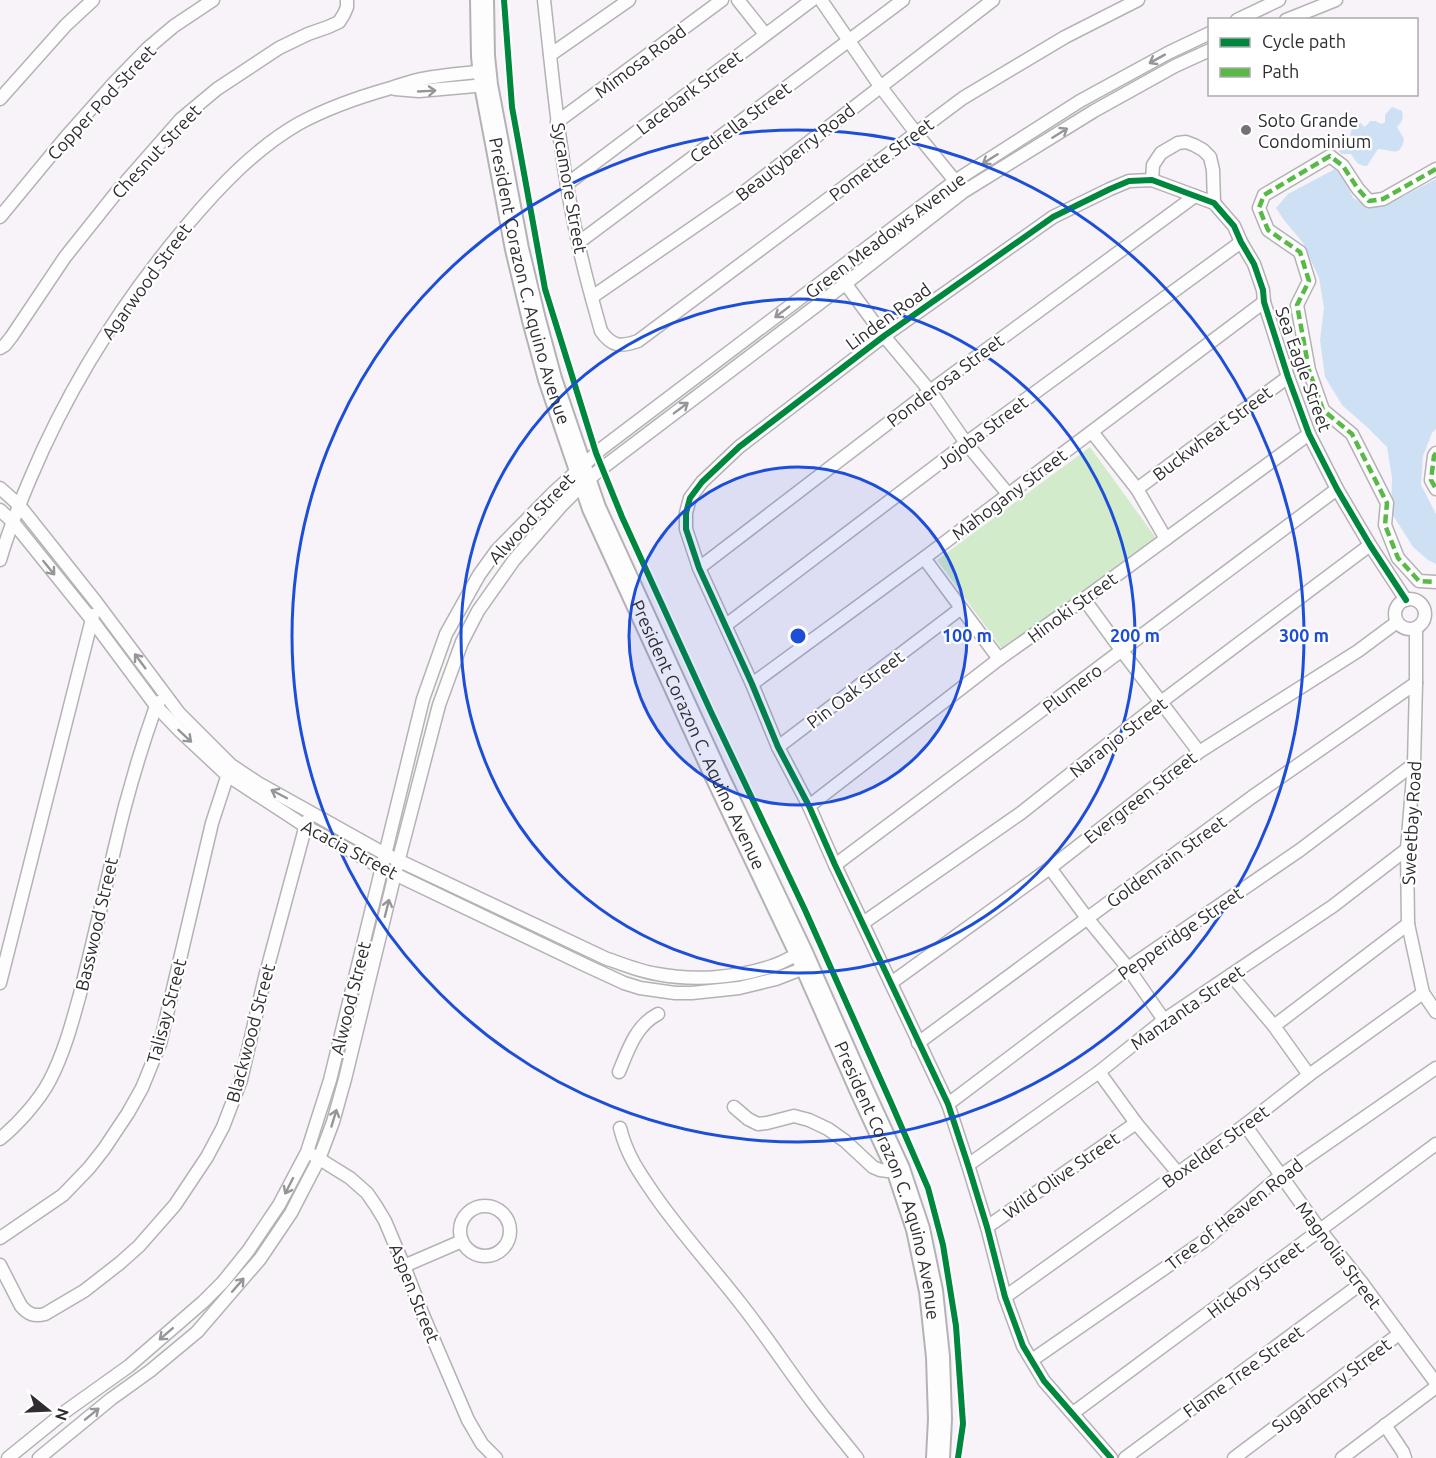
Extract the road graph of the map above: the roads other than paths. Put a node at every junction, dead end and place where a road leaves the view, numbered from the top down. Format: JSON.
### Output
{"nodes":[{"id":1,"x":93,"y":0,"type":"edge"},
{"id":2,"x":213,"y":0,"type":"edge"},
{"id":3,"x":347,"y":0,"type":"edge"},
{"id":4,"x":482,"y":0,"type":"edge"},
{"id":5,"x":544,"y":0,"type":"edge"},
{"id":6,"x":629,"y":0,"type":"edge"},
{"id":7,"x":722,"y":0,"type":"edge"},
{"id":8,"x":738,"y":0,"type":"edge"},
{"id":9,"x":812,"y":0,"type":"edge"},
{"id":10,"x":821,"y":0,"type":"edge"},
{"id":11,"x":903,"y":0,"type":"edge"},
{"id":12,"x":993,"y":0,"type":"edge"},
{"id":13,"x":1138,"y":0,"type":"edge"},
{"id":14,"x":1279,"y":0,"type":"edge"},
{"id":15,"x":1336,"y":0,"type":"edge"},
{"id":16,"x":1241,"y":18,"type":"edge"},
{"id":17,"x":1291,"y":18,"type":"edge"},
{"id":18,"x":1208,"y":33,"type":"edge"},
{"id":19,"x":765,"y":34,"type":"junction"},
{"id":20,"x":849,"y":41,"type":"junction"},
{"id":21,"x":1208,"y":50,"type":"edge"},
{"id":22,"x":550,"y":55,"type":"junction"},
{"id":23,"x":486,"y":78,"type":"junction"},
{"id":24,"x":880,"y":86,"type":"junction"},
{"id":25,"x":0,"y":99,"type":"edge"},
{"id":26,"x":557,"y":122,"type":"junction"},
{"id":27,"x":916,"y":133,"type":"junction"},
{"id":28,"x":1436,"y":169,"type":"edge"},
{"id":29,"x":1152,"y":180,"type":"junction"},
{"id":30,"x":955,"y":181,"type":"junction"},
{"id":31,"x":567,"y":184,"type":"junction"},
{"id":32,"x":963,"y":192,"type":"junction"},
{"id":33,"x":1195,"y":196,"type":"junction"},
{"id":34,"x":1214,"y":203,"type":"junction"},
{"id":35,"x":0,"y":217,"type":"edge"},
{"id":36,"x":1240,"y":242,"type":"junction"},
{"id":37,"x":578,"y":243,"type":"junction"},
{"id":38,"x":836,"y":271,"type":"junction"},
{"id":39,"x":845,"y":284,"type":"junction"},
{"id":40,"x":592,"y":297,"type":"junction"},
{"id":41,"x":1264,"y":302,"type":"junction"},
{"id":42,"x":884,"y":336,"type":"junction"},
{"id":43,"x":638,"y":341,"type":"joint"},
{"id":44,"x":0,"y":348,"type":"edge"},
{"id":45,"x":1288,"y":377,"type":"junction"},
{"id":46,"x":930,"y":391,"type":"junction"},
{"id":47,"x":1092,"y":432,"type":"junction"},
{"id":48,"x":1309,"y":434,"type":"junction"},
{"id":49,"x":966,"y":443,"type":"junction"},
{"id":50,"x":1436,"y":453,"type":"edge"},
{"id":51,"x":583,"y":474,"type":"junction"},
{"id":52,"x":0,"y":488,"type":"edge"},
{"id":53,"x":1137,"y":489,"type":"junction"},
{"id":54,"x":1337,"y":489,"type":"junction"},
{"id":55,"x":1436,"y":489,"type":"edge"},
{"id":56,"x":1008,"y":494,"type":"junction"},
{"id":57,"x":19,"y":505,"type":"junction"},
{"id":58,"x":0,"y":510,"type":"edge"},
{"id":59,"x":13,"y":522,"type":"junction"},
{"id":60,"x":1166,"y":539,"type":"junction"},
{"id":61,"x":1370,"y":545,"type":"junction"},
{"id":62,"x":924,"y":558,"type":"junction"},
{"id":63,"x":0,"y":560,"type":"edge"},
{"id":64,"x":699,"y":568,"type":"junction"},
{"id":65,"x":1436,"y":582,"type":"edge"},
{"id":66,"x":1084,"y":599,"type":"junction"},
{"id":67,"x":1406,"y":600,"type":"junction"},
{"id":68,"x":96,"y":602,"type":"junction"},
{"id":69,"x":1430,"y":607,"type":"edge"},
{"id":70,"x":960,"y":609,"type":"junction"},
{"id":71,"x":92,"y":620,"type":"junction"},
{"id":72,"x":1397,"y":622,"type":"junction"},
{"id":73,"x":726,"y":625,"type":"junction"},
{"id":74,"x":1416,"y":628,"type":"junction"},
{"id":75,"x":1122,"y":651,"type":"junction"},
{"id":76,"x":999,"y":659,"type":"junction"},
{"id":77,"x":1416,"y":683,"type":"junction"},
{"id":78,"x":752,"y":684,"type":"junction"},
{"id":79,"x":165,"y":693,"type":"junction"},
{"id":80,"x":1161,"y":702,"type":"junction"},
{"id":81,"x":156,"y":706,"type":"junction"},
{"id":82,"x":778,"y":747,"type":"junction"},
{"id":83,"x":1199,"y":752,"type":"junction"},
{"id":84,"x":1414,"y":764,"type":"junction"},
{"id":85,"x":229,"y":770,"type":"junction"},
{"id":86,"x":809,"y":806,"type":"junction"},
{"id":87,"x":311,"y":811,"type":"junction"},
{"id":88,"x":306,"y":826,"type":"junction"},
{"id":89,"x":1407,"y":849,"type":"junction"},
{"id":90,"x":385,"y":854,"type":"junction"},
{"id":91,"x":398,"y":860,"type":"junction"},
{"id":92,"x":835,"y":865,"type":"junction"},
{"id":93,"x":382,"y":868,"type":"junction"},
{"id":94,"x":1050,"y":868,"type":"junction"},
{"id":95,"x":395,"y":874,"type":"junction"},
{"id":96,"x":1087,"y":918,"type":"junction"},
{"id":97,"x":863,"y":923,"type":"junction"},
{"id":98,"x":1408,"y":924,"type":"junction"},
{"id":99,"x":804,"y":960,"type":"junction"},
{"id":100,"x":1128,"y":968,"type":"junction"},
{"id":101,"x":1231,"y":975,"type":"junction"},
{"id":102,"x":0,"y":983,"type":"edge"},
{"id":103,"x":891,"y":983,"type":"junction"},
{"id":104,"x":1423,"y":993,"type":"junction"},
{"id":105,"x":1436,"y":1012,"type":"edge"},
{"id":106,"x":658,"y":1014,"type":"dead end"},
{"id":107,"x":1164,"y":1020,"type":"junction"},
{"id":108,"x":1274,"y":1026,"type":"junction"},
{"id":109,"x":918,"y":1043,"type":"junction"},
{"id":110,"x":1436,"y":1068,"type":"edge"},
{"id":111,"x":619,"y":1072,"type":"dead end"},
{"id":112,"x":1099,"y":1072,"type":"junction"},
{"id":113,"x":1309,"y":1075,"type":"junction"},
{"id":114,"x":948,"y":1104,"type":"junction"},
{"id":115,"x":734,"y":1107,"type":"dead end"},
{"id":116,"x":1136,"y":1123,"type":"junction"},
{"id":117,"x":1245,"y":1125,"type":"junction"},
{"id":118,"x":620,"y":1128,"type":"dead end"},
{"id":119,"x":0,"y":1139,"type":"edge"},
{"id":120,"x":1436,"y":1144,"type":"edge"},
{"id":121,"x":307,"y":1152,"type":"junction"},
{"id":122,"x":320,"y":1159,"type":"junction"},
{"id":123,"x":968,"y":1165,"type":"junction"},
{"id":124,"x":898,"y":1169,"type":"junction"},
{"id":125,"x":1178,"y":1173,"type":"junction"},
{"id":126,"x":1280,"y":1176,"type":"junction"},
{"id":127,"x":987,"y":1227,"type":"junction"},
{"id":128,"x":1320,"y":1230,"type":"junction"},
{"id":129,"x":0,"y":1238,"type":"edge"},
{"id":130,"x":462,"y":1241,"type":"junction"},
{"id":131,"x":0,"y":1265,"type":"edge"},
{"id":132,"x":404,"y":1266,"type":"junction"},
{"id":133,"x":1362,"y":1283,"type":"junction"},
{"id":134,"x":1005,"y":1297,"type":"junction"},
{"id":135,"x":1399,"y":1334,"type":"junction"},
{"id":136,"x":1032,"y":1360,"type":"junction"},
{"id":137,"x":1436,"y":1385,"type":"edge"},
{"id":138,"x":1073,"y":1413,"type":"junction"},
{"id":139,"x":1385,"y":1425,"type":"junction"},
{"id":140,"x":35,"y":1436,"type":"junction"},
{"id":141,"x":43,"y":1455,"type":"edge"},
{"id":142,"x":8,"y":1458,"type":"edge"},
{"id":143,"x":496,"y":1458,"type":"edge"},
{"id":144,"x":857,"y":1458,"type":"edge"},
{"id":145,"x":938,"y":1458,"type":"edge"},
{"id":146,"x":1111,"y":1458,"type":"edge"},
{"id":147,"x":1125,"y":1458,"type":"edge"},
{"id":148,"x":1234,"y":1458,"type":"edge"},
{"id":149,"x":1342,"y":1458,"type":"edge"},
{"id":150,"x":1405,"y":1458,"type":"edge"}],
"edges":[{"from":1,"to":25,"type":"street"},
{"from":2,"to":35,"type":"street","name":"Copper Pod Street"},
{"from":3,"to":44,"type":"street","name":"Chesnut Street"},
{"from":4,"to":23,"type":"highway","name":"President Corazon C. Aquino Avenue"},
{"from":5,"to":22,"type":"street","name":"Sycamore Street"},
{"from":6,"to":22,"type":"street"},
{"from":7,"to":26,"type":"street","name":"Mimosa Road"},
{"from":8,"to":19,"type":"street"},
{"from":9,"to":19,"type":"street","name":"Lacebark Street"},
{"from":10,"to":20,"type":"street"},
{"from":11,"to":20,"type":"street","name":"Cedrella Street"},
{"from":12,"to":24,"type":"street","name":"Beautyberry Road"},
{"from":13,"to":27,"type":"street","name":"Pomette Street"},
{"from":14,"to":16,"type":"street"},
{"from":15,"to":17,"type":"street"},
{"from":18,"to":30,"type":"street","name":"Green Meadows Avenue","one_way":true},
{"from":19,"to":31,"type":"street","name":"Lacebark Street"},
{"from":20,"to":24,"type":"street"},
{"from":20,"to":37,"type":"street","name":"Cedrella Street"},
{"from":32,"to":21,"type":"street","name":"Green Meadows Avenue","one_way":true},
{"from":22,"to":26,"type":"street","name":"Sycamore Street"},
{"from":23,"to":51,"type":"highway","name":"President Corazon C. Aquino Avenue"},
{"from":23,"to":57,"type":"street","name":"Agarwood Street"},
{"from":24,"to":27,"type":"street"},
{"from":24,"to":40,"type":"street","name":"Beautyberry Road"},
{"from":26,"to":31,"type":"street","name":"Sycamore Street"},
{"from":27,"to":30,"type":"street"},
{"from":27,"to":43,"type":"street","name":"Pomette Street"},
{"from":28,"to":65,"type":"street"},
{"from":29,"to":33,"type":"street","name":"Sea Eagle Street"},
{"from":29,"to":34,"type":"street"},
{"from":29,"to":42,"type":"street","name":"Linden Road"},
{"from":30,"to":32,"type":"street"},
{"from":30,"to":38,"type":"street","name":"Green Meadows Avenue"},
{"from":31,"to":37,"type":"street","name":"Sycamore Street"},
{"from":32,"to":39,"type":"street","name":"Green Meadows Avenue"},
{"from":33,"to":34,"type":"street","name":"Sea Eagle Street"},
{"from":33,"to":46,"type":"street","name":"Ponderosa Street"},
{"from":34,"to":36,"type":"street","name":"Sea Eagle Street"},
{"from":36,"to":41,"type":"street","name":"Sea Eagle Street"},
{"from":36,"to":49,"type":"street","name":"Jojoba Street"},
{"from":37,"to":40,"type":"street","name":"Sycamore Street"},
{"from":38,"to":39,"type":"street"},
{"from":38,"to":51,"type":"street","name":"Green Meadows Avenue","one_way":true},
{"from":39,"to":42,"type":"street"},
{"from":51,"to":39,"type":"street","name":"Green Meadows Avenue","one_way":true},
{"from":40,"to":43,"type":"street","name":"Sycamore Street"},
{"from":41,"to":45,"type":"street","name":"Sea Eagle Street"},
{"from":41,"to":47,"type":"street","name":"Mahogany Street"},
{"from":42,"to":46,"type":"street"},
{"from":42,"to":64,"type":"street","name":"Linden Road"},
{"from":45,"to":48,"type":"street","name":"Sea Eagle Street"},
{"from":45,"to":53,"type":"street","name":"Buckwheat Street"},
{"from":46,"to":49,"type":"street"},
{"from":46,"to":64,"type":"street","name":"Ponderosa Street"},
{"from":47,"to":53,"type":"street"},
{"from":47,"to":56,"type":"street","name":"Mahogany Street"},
{"from":48,"to":54,"type":"street","name":"Sea Eagle Street"},
{"from":48,"to":60,"type":"street","name":"Hinoki Street"},
{"from":49,"to":56,"type":"street"},
{"from":49,"to":73,"type":"street","name":"Jojoba Street"},
{"from":50,"to":55,"type":"street"},
{"from":51,"to":90,"type":"street","name":"Alwood Street"},
{"from":51,"to":91,"type":"street","name":"Alwood Street"},
{"from":51,"to":99,"type":"highway","name":"President Corazon C. Aquino Avenue"},
{"from":52,"to":57,"type":"street","name":"Acacia Street"},
{"from":53,"to":60,"type":"street"},
{"from":54,"to":61,"type":"street","name":"Sea Eagle Street"},
{"from":54,"to":75,"type":"street","name":"Plumero"},
{"from":56,"to":62,"type":"street","name":"Mahogany Street"},
{"from":57,"to":59,"type":"street","name":"Agarwood Street"},
{"from":57,"to":68,"type":"street","name":"Acacia Street"},
{"from":58,"to":59,"type":"street","name":"Acacia Street"},
{"from":59,"to":63,"type":"street","name":"Agarwood Street"},
{"from":59,"to":71,"type":"street","name":"Acacia Street","one_way":true},
{"from":60,"to":66,"type":"street","name":"Hinoki Street"},
{"from":61,"to":67,"type":"street","name":"Sea Eagle Street"},
{"from":61,"to":80,"type":"street","name":"Naranjo Street"},
{"from":62,"to":70,"type":"street"},
{"from":62,"to":78,"type":"street","name":"Mahogany Street"},
{"from":64,"to":73,"type":"street"},
{"from":66,"to":75,"type":"street"},
{"from":66,"to":76,"type":"street","name":"Hinoki Street"},
{"from":67,"to":69,"type":"street"},
{"from":67,"to":72,"type":"street"},
{"from":68,"to":71,"type":"street"},
{"from":79,"to":68,"type":"street","name":"Acacia Street","one_way":true},
{"from":69,"to":74,"type":"street"},
{"from":70,"to":76,"type":"street"},
{"from":70,"to":82,"type":"street","name":"Pin Oak Street"},
{"from":71,"to":81,"type":"street","name":"Acacia Street"},
{"from":71,"to":102,"type":"street"},
{"from":72,"to":74,"type":"street"},
{"from":72,"to":83,"type":"street","name":"Evergreen Street"},
{"from":73,"to":78,"type":"street"},
{"from":74,"to":77,"type":"street","name":"Sweetbay Road"},
{"from":75,"to":80,"type":"street"},
{"from":75,"to":92,"type":"street","name":"Plumero"},
{"from":76,"to":86,"type":"street","name":"Hinoki Street"},
{"from":77,"to":84,"type":"street","name":"Sweetbay Road"},
{"from":77,"to":96,"type":"street","name":"Goldenrain Street"},
{"from":78,"to":82,"type":"street"},
{"from":79,"to":81,"type":"street","name":"Basswood Street"},
{"from":79,"to":85,"type":"street","name":"Acacia Street"},
{"from":80,"to":83,"type":"street"},
{"from":80,"to":97,"type":"street","name":"Naranjo Street"},
{"from":81,"to":85,"type":"street","name":"Acacia Street","one_way":true},
{"from":81,"to":119,"type":"street","name":"Basswood Street"},
{"from":82,"to":86,"type":"street"},
{"from":83,"to":94,"type":"street","name":"Evergreen Street"},
{"from":84,"to":89,"type":"street","name":"Sweetbay Road"},
{"from":84,"to":100,"type":"street","name":"Pepperidge Street"},
{"from":87,"to":85,"type":"street","name":"Acacia Street","one_way":true},
{"from":85,"to":88,"type":"street","name":"Acacia Street"},
{"from":85,"to":129,"type":"street","name":"Talisay Street"},
{"from":86,"to":92,"type":"street"},
{"from":87,"to":88,"type":"street","name":"Blackwood Street"},
{"from":87,"to":90,"type":"street","name":"Acacia Street"},
{"from":88,"to":93,"type":"street","name":"Acacia Street"},
{"from":88,"to":131,"type":"street","name":"Blackwood Street"},
{"from":89,"to":98,"type":"street","name":"Sweetbay Road"},
{"from":89,"to":101,"type":"street","name":"Manzanta Street"},
{"from":90,"to":91,"type":"street","name":"Acacia Street"},
{"from":90,"to":93,"type":"street","name":"Alwood Street"},
{"from":91,"to":95,"type":"street","name":"Alwood Street"},
{"from":91,"to":99,"type":"street","name":"Acacia Street"},
{"from":92,"to":97,"type":"street"},
{"from":93,"to":95,"type":"street","name":"Acacia Street"},
{"from":93,"to":121,"type":"street","name":"Alwood Street"},
{"from":94,"to":96,"type":"street"},
{"from":94,"to":103,"type":"street","name":"Evergreen Street"},
{"from":95,"to":99,"type":"street","name":"Acacia Street"},
{"from":122,"to":95,"type":"street","name":"Alwood Street","one_way":true},
{"from":96,"to":100,"type":"street"},
{"from":96,"to":109,"type":"street","name":"Goldenrain Street"},
{"from":97,"to":103,"type":"street"},
{"from":98,"to":104,"type":"street","name":"Sweetbay Road"},
{"from":98,"to":108,"type":"street"},
{"from":99,"to":124,"type":"highway","name":"President Corazon C. Aquino Avenue"},
{"from":100,"to":107,"type":"street"},
{"from":100,"to":114,"type":"street","name":"Pepperidge Street"},
{"from":101,"to":107,"type":"street","name":"Manzanta Street"},
{"from":101,"to":108,"type":"street"},
{"from":103,"to":109,"type":"street"},
{"from":104,"to":105,"type":"street","name":"Sweetbay Road"},
{"from":104,"to":113,"type":"street","name":"Boxelder Street"},
{"from":106,"to":111,"type":"street"},
{"from":107,"to":112,"type":"street","name":"Manzanta Street"},
{"from":108,"to":113,"type":"street"},
{"from":109,"to":114,"type":"street"},
{"from":110,"to":126,"type":"street","name":"Tree of Heaven Road"},
{"from":112,"to":116,"type":"street"},
{"from":112,"to":123,"type":"street","name":"Manzanta Street"},
{"from":113,"to":117,"type":"street","name":"Boxelder Street"},
{"from":114,"to":123,"type":"street"},
{"from":115,"to":124,"type":"street"},
{"from":116,"to":125,"type":"street"},
{"from":116,"to":127,"type":"street","name":"Wild Olive Street"},
{"from":117,"to":125,"type":"street","name":"Boxelder Street"},
{"from":117,"to":126,"type":"street","name":"Magnolia Street"},
{"from":118,"to":144,"type":"street"},
{"from":120,"to":128,"type":"street","name":"Hickory Street"},
{"from":121,"to":122,"type":"street","name":"Aspen Street"},
{"from":121,"to":140,"type":"street","name":"Alwood Street","one_way":true},
{"from":122,"to":132,"type":"street","name":"Aspen Street"},
{"from":141,"to":122,"type":"street","name":"Alwood Street","one_way":true},
{"from":123,"to":127,"type":"street"},
{"from":124,"to":145,"type":"highway","name":"President Corazon C. Aquino Avenue"},
{"from":125,"to":134,"type":"street","name":"Boxelder Street"},
{"from":126,"to":128,"type":"street","name":"Magnolia Street"},
{"from":126,"to":136,"type":"street","name":"Tree of Heaven Road"},
{"from":127,"to":134,"type":"street"},
{"from":128,"to":133,"type":"street","name":"Magnolia Street"},
{"from":128,"to":138,"type":"street","name":"Hickory Street"},
{"from":130,"to":130,"type":"street"},
{"from":130,"to":132,"type":"street"},
{"from":132,"to":143,"type":"street","name":"Aspen Street"},
{"from":133,"to":135,"type":"street","name":"Magnolia Street"},
{"from":133,"to":147,"type":"street","name":"Flame Tree Street"},
{"from":134,"to":136,"type":"street"},
{"from":135,"to":137,"type":"street","name":"Magnolia Street"},
{"from":135,"to":148,"type":"street","name":"Sugarberry Street"},
{"from":136,"to":138,"type":"street"},
{"from":137,"to":139,"type":"street"},
{"from":138,"to":146,"type":"street"},
{"from":139,"to":149,"type":"street"},
{"from":139,"to":150,"type":"street"},
{"from":140,"to":141,"type":"street"},
{"from":140,"to":142,"type":"street","name":"Alwood Street"}]}
